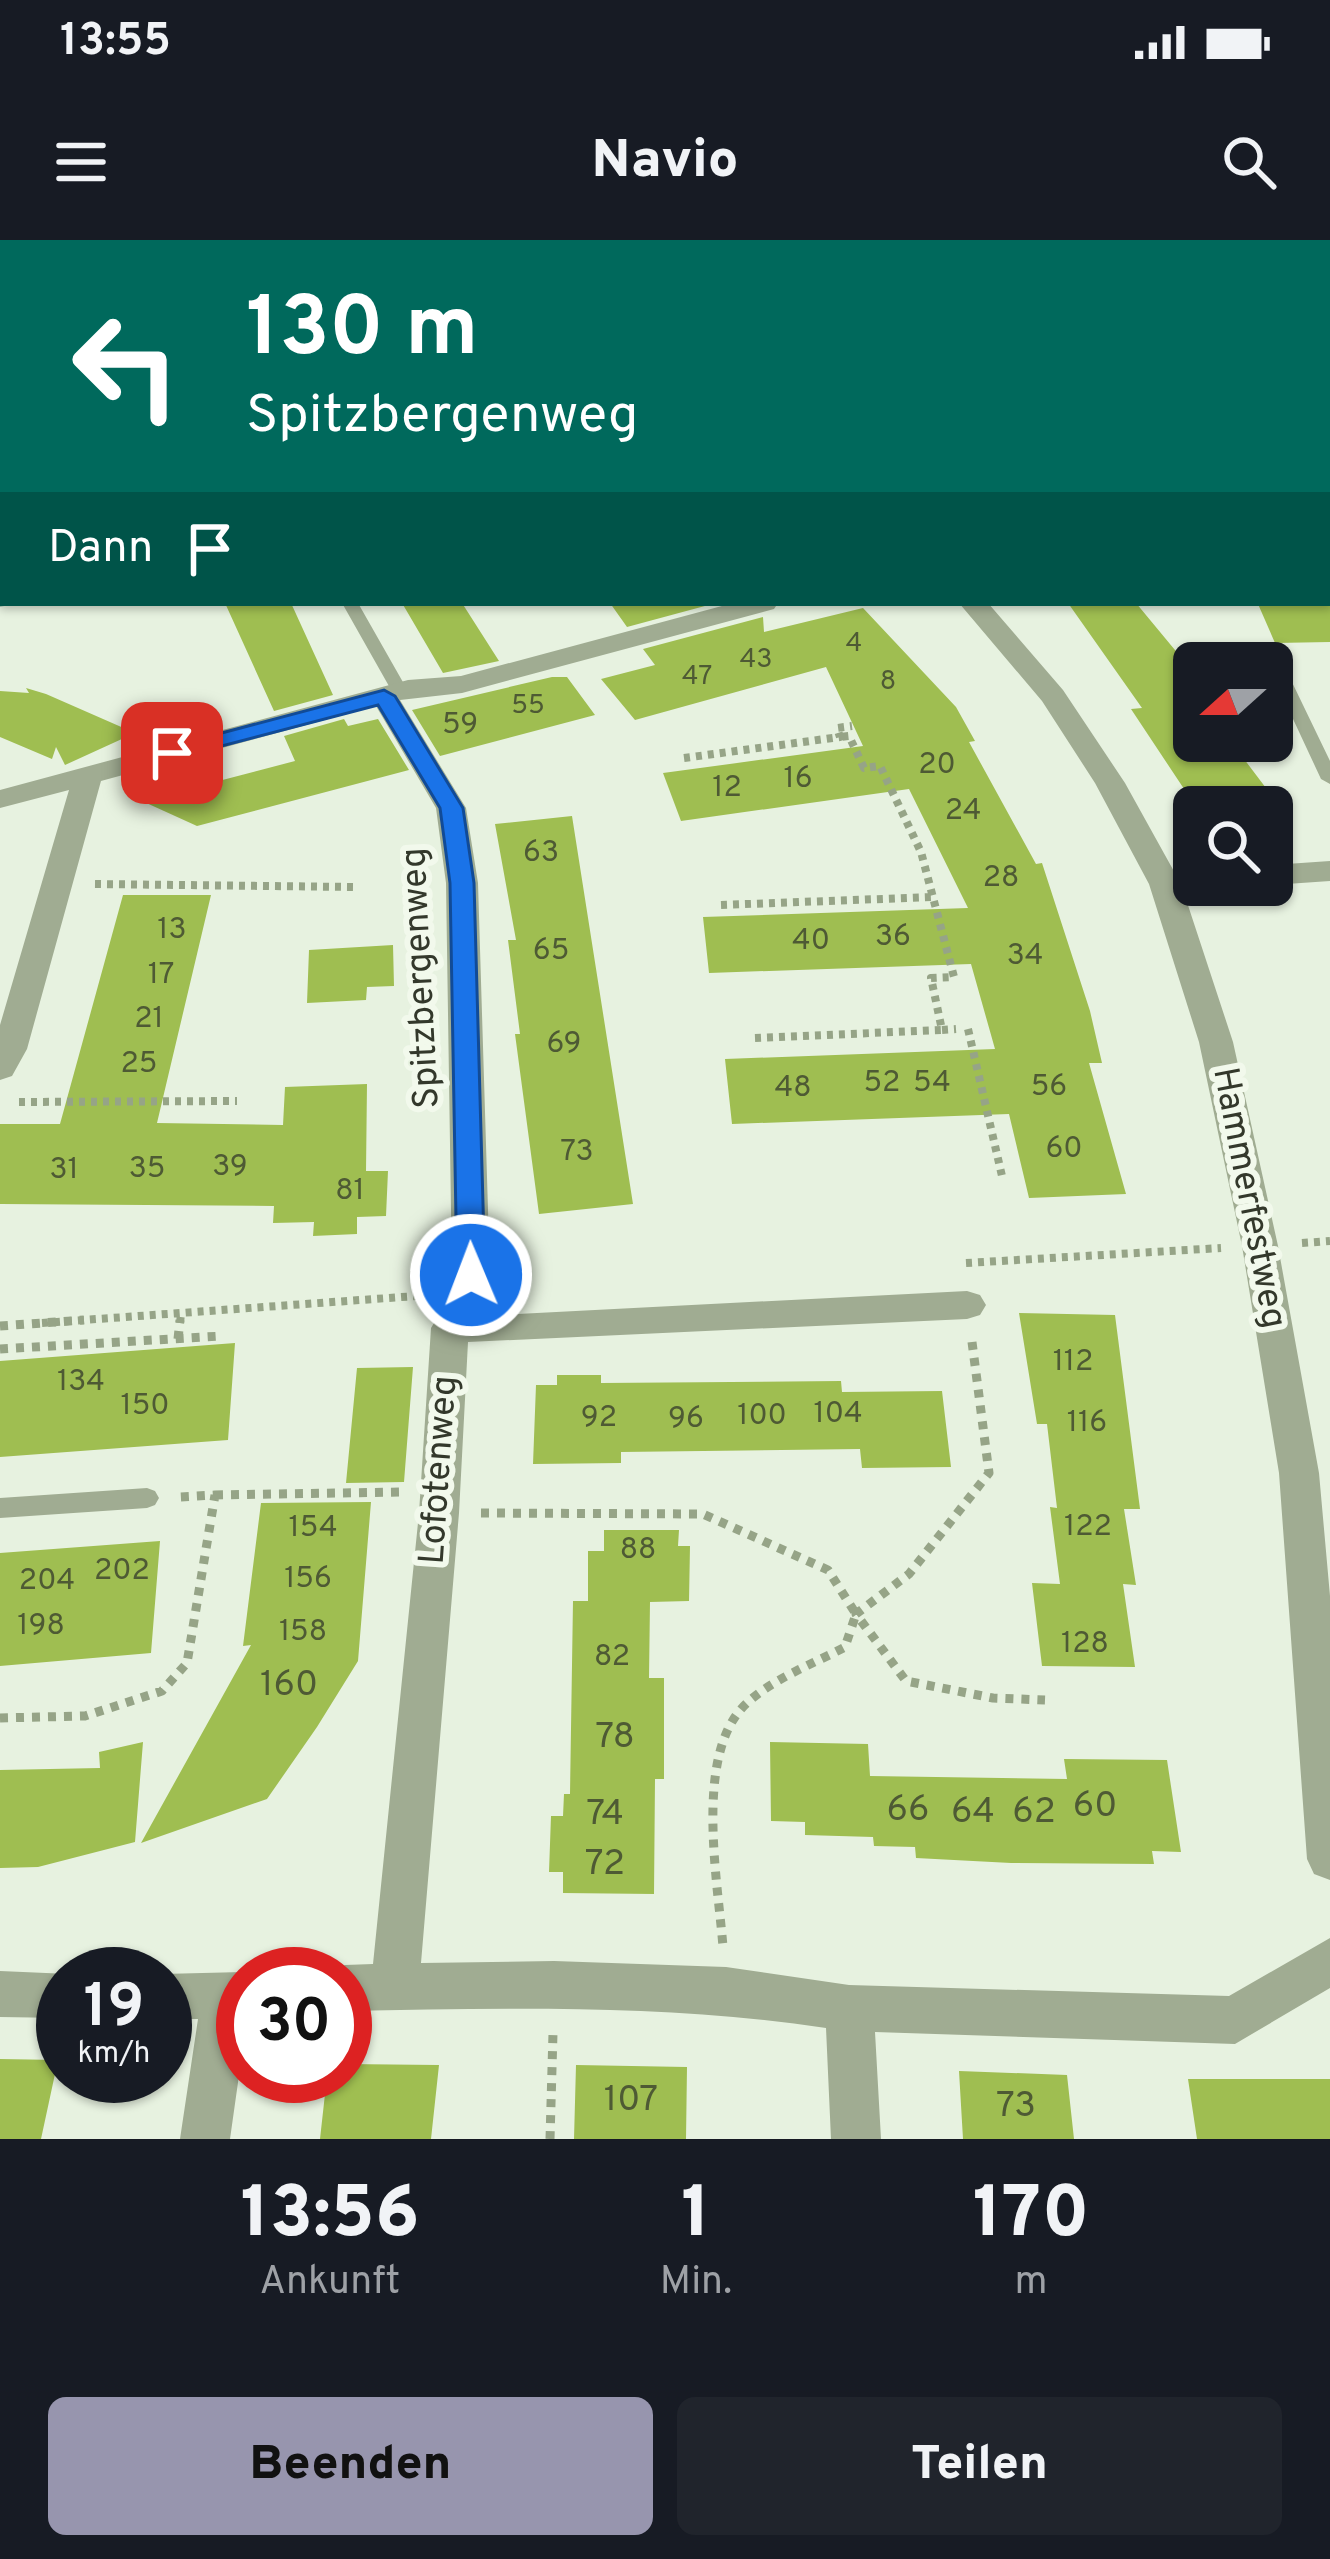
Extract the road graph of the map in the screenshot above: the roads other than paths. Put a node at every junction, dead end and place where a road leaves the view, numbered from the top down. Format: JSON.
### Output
{"nodes":[{"id":1,"x":351,"y":606,"type":"edge"},
{"id":2,"x":753,"y":606,"type":"edge"},
{"id":3,"x":976,"y":606,"type":"edge"},
{"id":4,"x":392,"y":693,"type":"junction"},
{"id":5,"x":1293,"y":701,"type":"edge"},
{"id":6,"x":88,"y":775,"type":"junction"},
{"id":7,"x":1330,"y":778,"type":"edge"},
{"id":8,"x":0,"y":799,"type":"edge"},
{"id":9,"x":1330,"y":871,"type":"edge"},
{"id":10,"x":1173,"y":873,"type":"edge"},
{"id":11,"x":1293,"y":874,"type":"edge"},
{"id":12,"x":1185,"y":906,"type":"edge"},
{"id":13,"x":0,"y":1068,"type":"edge"},
{"id":14,"x":471,"y":1275,"type":"dead end"},
{"id":15,"x":968,"y":1305,"type":"road end"},
{"id":16,"x":147,"y":1498,"type":"road end"},
{"id":17,"x":0,"y":1508,"type":"edge"},
{"id":18,"x":1330,"y":1859,"type":"edge"},
{"id":19,"x":1330,"y":1961,"type":"edge"},
{"id":20,"x":395,"y":1984,"type":"junction"},
{"id":21,"x":372,"y":1986,"type":"edge"},
{"id":22,"x":0,"y":1994,"type":"edge"},
{"id":23,"x":36,"y":1994,"type":"edge"},
{"id":24,"x":849,"y":2008,"type":"junction"},
{"id":25,"x":216,"y":2087,"type":"edge"},
{"id":26,"x":205,"y":2139,"type":"edge"},
{"id":27,"x":856,"y":2139,"type":"edge"}],
"edges":[{"from":1,"to":4,"type":"lane"},
{"from":2,"to":4,"type":"street"},
{"from":3,"to":10,"type":"street","name":"Hammerfestweg"},
{"from":4,"to":6,"type":"street"},
{"from":4,"to":14,"type":"street","name":"Spitzbergenweg"},
{"from":5,"to":7,"type":"lane"},
{"from":6,"to":8,"type":"street"},
{"from":6,"to":13,"type":"street"},
{"from":9,"to":11,"type":"street"},
{"from":12,"to":18,"type":"street","name":"Hammerfestweg"},
{"from":15,"to":20,"type":"street","name":"Lofotenweg"},
{"from":16,"to":17,"type":"lane"},
{"from":19,"to":24,"type":"street"},
{"from":20,"to":21,"type":"street"},
{"from":20,"to":24,"type":"street"},
{"from":22,"to":23,"type":"street"},
{"from":24,"to":27,"type":"street"},
{"from":25,"to":26,"type":"street"}]}
